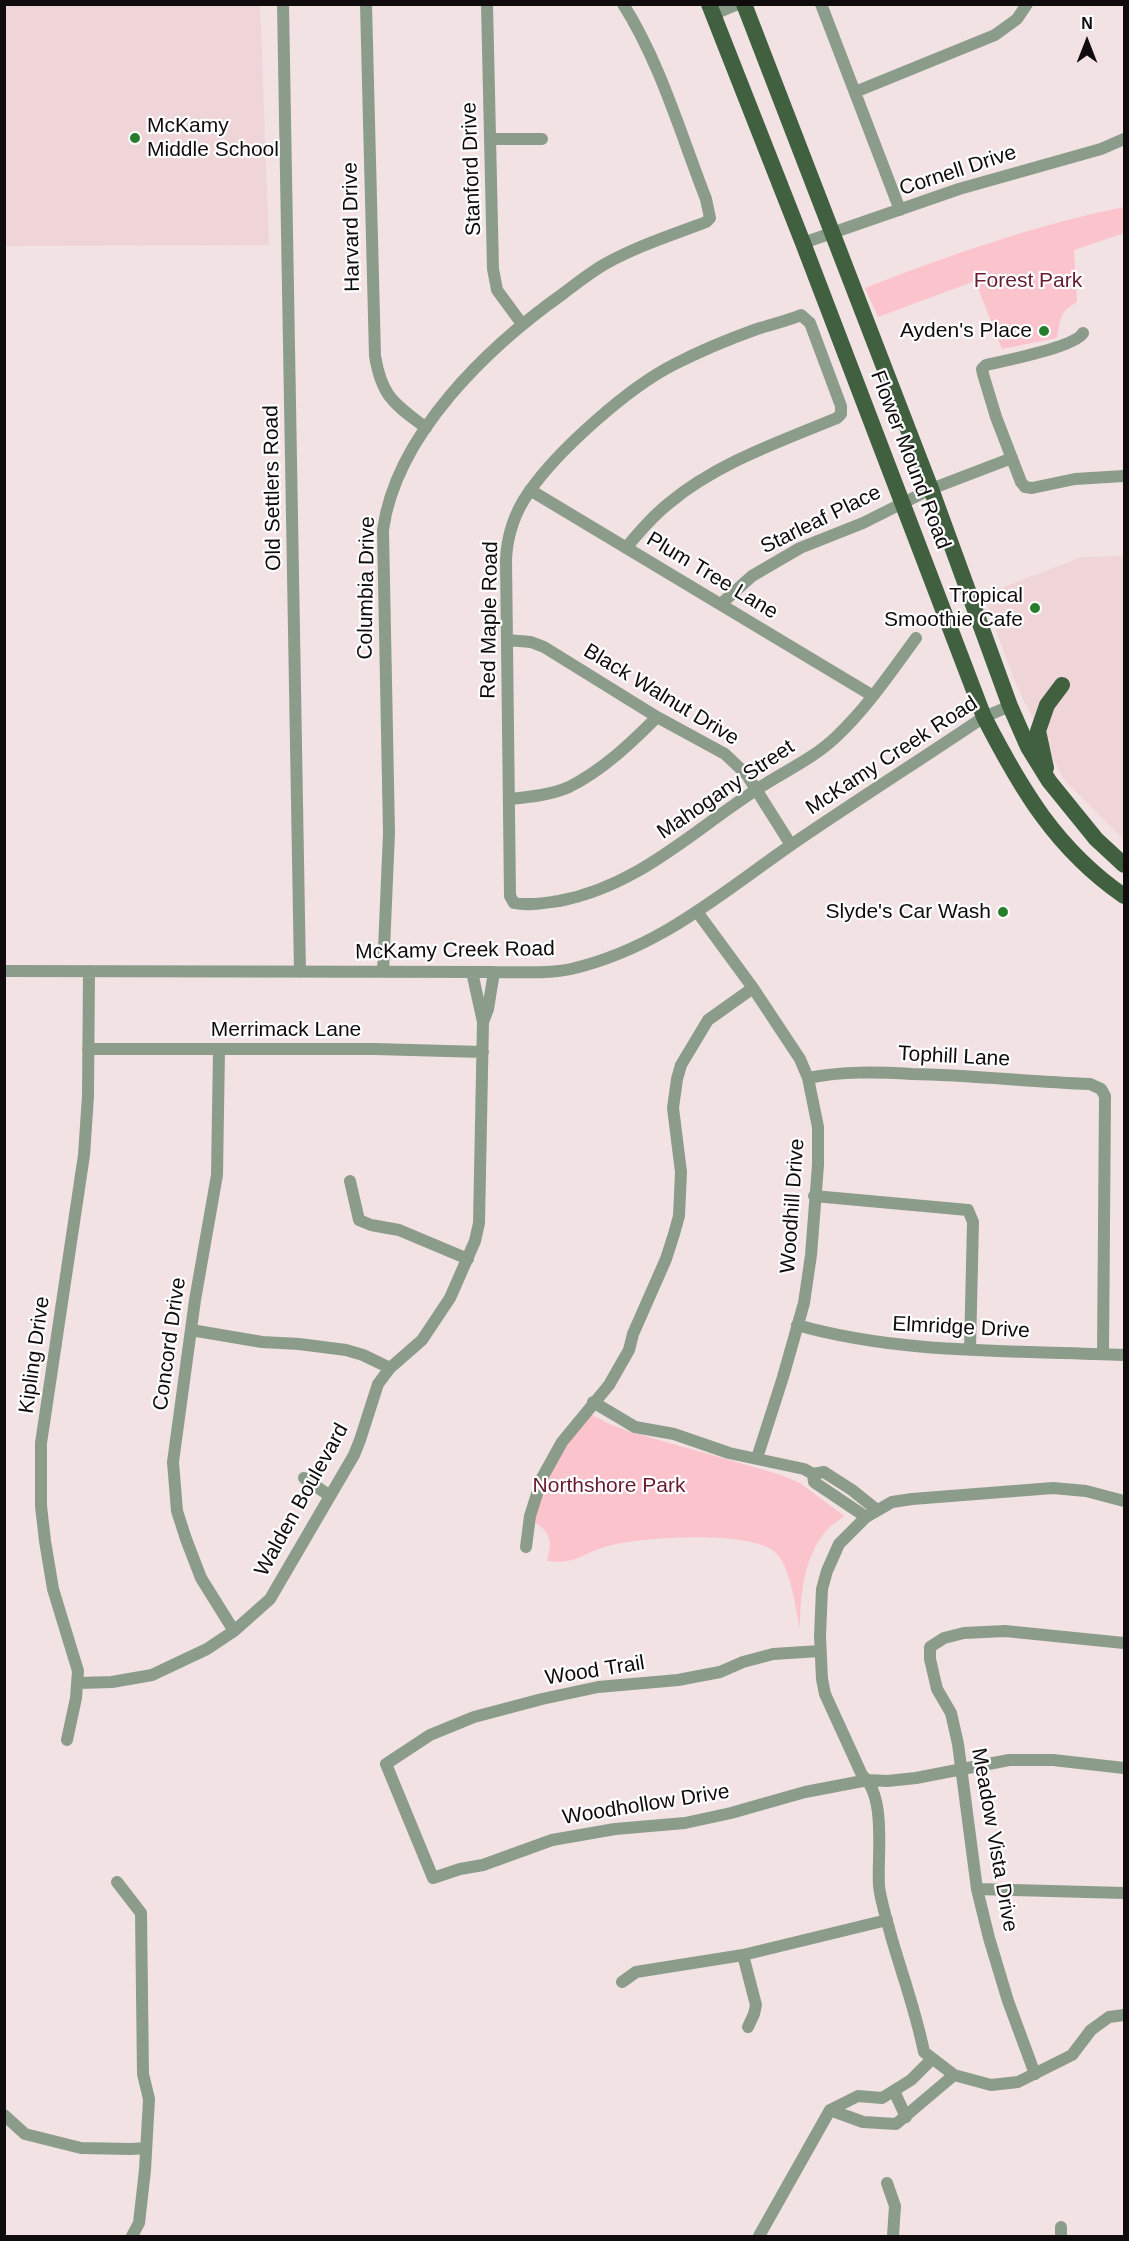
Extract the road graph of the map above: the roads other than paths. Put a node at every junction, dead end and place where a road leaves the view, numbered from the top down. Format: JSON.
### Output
{"nodes":[{"id":1,"x":283,"y":4,"type":"edge"},
{"id":2,"x":366,"y":4,"type":"edge"},
{"id":3,"x":487,"y":4,"type":"edge"},
{"id":4,"x":623,"y":4,"type":"edge"},
{"id":5,"x":738,"y":4,"type":"edge"},
{"id":6,"x":744,"y":4,"type":"edge"},
{"id":7,"x":821,"y":4,"type":"edge"},
{"id":8,"x":1027,"y":4,"type":"edge"},
{"id":9,"x":711,"y":9,"type":"edge"},
{"id":10,"x":855,"y":92,"type":"junction"},
{"id":11,"x":491,"y":139,"type":"junction"},
{"id":12,"x":542,"y":139,"type":"dead end"},
{"id":13,"x":1125,"y":139,"type":"edge"},
{"id":14,"x":900,"y":210,"type":"junction"},
{"id":15,"x":833,"y":233,"type":"junction"},
{"id":16,"x":803,"y":243,"type":"junction"},
{"id":17,"x":522,"y":324,"type":"junction"},
{"id":18,"x":1083,"y":333,"type":"dead end"},
{"id":19,"x":426,"y":428,"type":"junction"},
{"id":20,"x":1012,"y":458,"type":"junction"},
{"id":21,"x":1125,"y":476,"type":"edge"},
{"id":22,"x":931,"y":489,"type":"junction"},
{"id":23,"x":530,"y":490,"type":"junction"},
{"id":24,"x":902,"y":502,"type":"junction"},
{"id":25,"x":626,"y":548,"type":"junction"},
{"id":26,"x":722,"y":603,"type":"junction"},
{"id":27,"x":916,"y":638,"type":"dead end"},
{"id":28,"x":507,"y":640,"type":"junction"},
{"id":29,"x":1062,"y":686,"type":"dead end"},
{"id":30,"x":873,"y":696,"type":"junction"},
{"id":31,"x":1010,"y":706,"type":"junction"},
{"id":32,"x":657,"y":717,"type":"junction"},
{"id":33,"x":984,"y":717,"type":"junction"},
{"id":34,"x":1049,"y":781,"type":"junction"},
{"id":35,"x":755,"y":790,"type":"junction"},
{"id":36,"x":510,"y":799,"type":"junction"},
{"id":37,"x":791,"y":846,"type":"junction"},
{"id":38,"x":1125,"y":865,"type":"edge"},
{"id":39,"x":1123,"y":891,"type":"edge"},
{"id":40,"x":514,"y":903,"type":"joint"},
{"id":41,"x":698,"y":913,"type":"junction"},
{"id":42,"x":4,"y":971,"type":"edge"},
{"id":43,"x":89,"y":971,"type":"junction"},
{"id":44,"x":300,"y":972,"type":"junction"},
{"id":45,"x":383,"y":972,"type":"junction"},
{"id":46,"x":472,"y":972,"type":"junction"},
{"id":47,"x":494,"y":972,"type":"junction"},
{"id":48,"x":753,"y":988,"type":"junction"},
{"id":49,"x":483,"y":1022,"type":"junction"},
{"id":50,"x":88,"y":1049,"type":"junction"},
{"id":51,"x":219,"y":1050,"type":"junction"},
{"id":52,"x":483,"y":1052,"type":"junction"},
{"id":53,"x":808,"y":1078,"type":"junction"},
{"id":54,"x":350,"y":1180,"type":"dead end"},
{"id":55,"x":814,"y":1196,"type":"junction"},
{"id":56,"x":468,"y":1259,"type":"junction"},
{"id":57,"x":797,"y":1325,"type":"junction"},
{"id":58,"x":191,"y":1330,"type":"junction"},
{"id":59,"x":970,"y":1349,"type":"junction"},
{"id":60,"x":1103,"y":1354,"type":"junction"},
{"id":61,"x":1125,"y":1355,"type":"edge"},
{"id":62,"x":390,"y":1368,"type":"junction"},
{"id":63,"x":593,"y":1402,"type":"junction"},
{"id":64,"x":757,"y":1458,"type":"junction"},
{"id":65,"x":813,"y":1474,"type":"junction"},
{"id":66,"x":304,"y":1478,"type":"dead end"},
{"id":67,"x":330,"y":1496,"type":"junction"},
{"id":68,"x":1125,"y":1501,"type":"edge"},
{"id":69,"x":878,"y":1510,"type":"junction"},
{"id":70,"x":866,"y":1517,"type":"junction"},
{"id":71,"x":526,"y":1547,"type":"dead end"},
{"id":72,"x":234,"y":1631,"type":"junction"},
{"id":73,"x":1125,"y":1643,"type":"edge"},
{"id":74,"x":820,"y":1651,"type":"junction"},
{"id":75,"x":78,"y":1683,"type":"junction"},
{"id":76,"x":67,"y":1740,"type":"dead end"},
{"id":77,"x":1125,"y":1768,"type":"edge"},
{"id":78,"x":961,"y":1770,"type":"junction"},
{"id":79,"x":868,"y":1780,"type":"junction"},
{"id":80,"x":433,"y":1878,"type":"joint"},
{"id":81,"x":117,"y":1882,"type":"dead end"},
{"id":82,"x":978,"y":1889,"type":"junction"},
{"id":83,"x":1125,"y":1893,"type":"edge"},
{"id":84,"x":887,"y":1920,"type":"junction"},
{"id":85,"x":743,"y":1955,"type":"junction"},
{"id":86,"x":622,"y":1982,"type":"dead end"},
{"id":87,"x":1125,"y":2016,"type":"edge"},
{"id":88,"x":748,"y":2027,"type":"dead end"},
{"id":89,"x":932,"y":2060,"type":"junction"},
{"id":90,"x":1035,"y":2074,"type":"junction"},
{"id":91,"x":954,"y":2075,"type":"junction"},
{"id":92,"x":894,"y":2091,"type":"junction"},
{"id":93,"x":830,"y":2110,"type":"junction"},
{"id":94,"x":4,"y":2115,"type":"edge"},
{"id":95,"x":906,"y":2117,"type":"junction"},
{"id":96,"x":145,"y":2148,"type":"junction"},
{"id":97,"x":887,"y":2182,"type":"dead end"},
{"id":98,"x":132,"y":2236,"type":"edge"},
{"id":99,"x":759,"y":2236,"type":"edge"},
{"id":100,"x":893,"y":2236,"type":"edge"}],
"edges":[{"from":1,"to":44,"type":"street","name":"Old Settlers Road"},
{"from":2,"to":19,"type":"street","name":"Harvard Drive"},
{"from":3,"to":11,"type":"street","name":"Stanford Drive"},
{"from":4,"to":17,"type":"street","name":"Columbia Drive"},
{"from":5,"to":9,"type":"street"},
{"from":6,"to":15,"type":"main road","name":"Flower Mound Road"},
{"from":7,"to":10,"type":"street"},
{"from":8,"to":10,"type":"street"},
{"from":9,"to":16,"type":"main road","name":"Flower Mound Road"},
{"from":10,"to":14,"type":"street"},
{"from":11,"to":12,"type":"street"},
{"from":11,"to":17,"type":"street","name":"Stanford Drive"},
{"from":13,"to":14,"type":"street","name":"Cornell Drive"},
{"from":14,"to":15,"type":"street","name":"Cornell Drive"},
{"from":15,"to":16,"type":"street","name":"Cornell Drive"},
{"from":15,"to":22,"type":"main road","name":"Flower Mound Road"},
{"from":16,"to":24,"type":"main road","name":"Flower Mound Road"},
{"from":17,"to":19,"type":"street","name":"Columbia Drive"},
{"from":18,"to":20,"type":"street"},
{"from":19,"to":45,"type":"street","name":"Columbia Drive"},
{"from":20,"to":21,"type":"street"},
{"from":20,"to":22,"type":"street","name":"Starleaf Place"},
{"from":22,"to":24,"type":"street","name":"Starleaf Place"},
{"from":22,"to":31,"type":"main road","name":"Flower Mound Road"},
{"from":23,"to":25,"type":"street","name":"Plum Tree Lane"},
{"from":23,"to":25,"type":"street","name":"Red Maple Road"},
{"from":23,"to":28,"type":"street","name":"Red Maple Road"},
{"from":24,"to":26,"type":"street","name":"Starleaf Place"},
{"from":24,"to":33,"type":"main road","name":"Flower Mound Road"},
{"from":25,"to":26,"type":"street","name":"Plum Tree Lane"},
{"from":26,"to":30,"type":"street","name":"Plum Tree Lane"},
{"from":27,"to":30,"type":"street","name":"Mahogany Street"},
{"from":28,"to":32,"type":"street","name":"Black Walnut Drive"},
{"from":28,"to":36,"type":"street","name":"Red Maple Road"},
{"from":29,"to":34,"type":"main road"},
{"from":30,"to":35,"type":"street","name":"Mahogany Street"},
{"from":31,"to":33,"type":"street","name":"McKamy Creek Road"},
{"from":31,"to":34,"type":"main road","name":"Flower Mound Road"},
{"from":32,"to":35,"type":"street","name":"Black Walnut Drive"},
{"from":32,"to":36,"type":"street"},
{"from":33,"to":37,"type":"street","name":"McKamy Creek Road"},
{"from":33,"to":39,"type":"main road","name":"Flower Mound Road"},
{"from":34,"to":38,"type":"main road","name":"Flower Mound Road"},
{"from":35,"to":37,"type":"street","name":"Black Walnut Drive"},
{"from":35,"to":40,"type":"street","name":"Mahogany Street"},
{"from":36,"to":40,"type":"street","name":"Red Maple Road"},
{"from":37,"to":41,"type":"street","name":"McKamy Creek Road"},
{"from":41,"to":47,"type":"street","name":"McKamy Creek Road"},
{"from":41,"to":48,"type":"street","name":"Woodhill Drive"},
{"from":42,"to":43,"type":"street","name":"McKamy Creek Road"},
{"from":43,"to":44,"type":"street","name":"McKamy Creek Road"},
{"from":43,"to":50,"type":"street","name":"Kipling Drive"},
{"from":44,"to":45,"type":"street","name":"McKamy Creek Road"},
{"from":45,"to":46,"type":"street","name":"McKamy Creek Road"},
{"from":46,"to":47,"type":"street","name":"McKamy Creek Road"},
{"from":46,"to":49,"type":"street","name":"Walden Boulevard"},
{"from":47,"to":49,"type":"street","name":"Walden Boulevard"},
{"from":48,"to":53,"type":"street","name":"Woodhill Drive"},
{"from":48,"to":63,"type":"street"},
{"from":49,"to":52,"type":"street","name":"Walden Boulevard"},
{"from":50,"to":51,"type":"street","name":"Merrimack Lane"},
{"from":50,"to":75,"type":"street","name":"Kipling Drive"},
{"from":51,"to":52,"type":"street","name":"Merrimack Lane"},
{"from":51,"to":58,"type":"street","name":"Concord Drive"},
{"from":52,"to":56,"type":"street","name":"Walden Boulevard"},
{"from":53,"to":55,"type":"street","name":"Woodhill Drive"},
{"from":53,"to":60,"type":"street","name":"Tophill Lane"},
{"from":54,"to":56,"type":"street"},
{"from":55,"to":57,"type":"street","name":"Woodhill Drive"},
{"from":55,"to":59,"type":"street"},
{"from":56,"to":62,"type":"street","name":"Walden Boulevard"},
{"from":57,"to":59,"type":"street","name":"Elmridge Drive"},
{"from":57,"to":64,"type":"street","name":"Woodhill Drive"},
{"from":58,"to":62,"type":"street"},
{"from":58,"to":72,"type":"street","name":"Concord Drive"},
{"from":59,"to":60,"type":"street","name":"Elmridge Drive"},
{"from":60,"to":61,"type":"street","name":"Elmridge Drive"},
{"from":62,"to":67,"type":"street","name":"Walden Boulevard"},
{"from":63,"to":64,"type":"street"},
{"from":63,"to":71,"type":"street"},
{"from":64,"to":65,"type":"street"},
{"from":65,"to":69,"type":"street"},
{"from":65,"to":70,"type":"street"},
{"from":66,"to":67,"type":"street"},
{"from":67,"to":72,"type":"street","name":"Walden Boulevard"},
{"from":68,"to":69,"type":"street"},
{"from":69,"to":70,"type":"street"},
{"from":70,"to":74,"type":"street"},
{"from":72,"to":75,"type":"street","name":"Walden Boulevard"},
{"from":73,"to":78,"type":"street","name":"Meadow Vista Drive"},
{"from":74,"to":79,"type":"street"},
{"from":74,"to":80,"type":"street","name":"Wood Trail"},
{"from":75,"to":76,"type":"street","name":"Kipling Drive"},
{"from":77,"to":78,"type":"street","name":"Woodhollow Drive"},
{"from":78,"to":79,"type":"street","name":"Woodhollow Drive"},
{"from":78,"to":82,"type":"street","name":"Meadow Vista Drive"},
{"from":79,"to":80,"type":"street","name":"Woodhollow Drive"},
{"from":79,"to":84,"type":"street"},
{"from":81,"to":96,"type":"street"},
{"from":82,"to":83,"type":"street"},
{"from":82,"to":90,"type":"street","name":"Meadow Vista Drive"},
{"from":84,"to":85,"type":"street"},
{"from":84,"to":89,"type":"street"},
{"from":85,"to":86,"type":"street"},
{"from":85,"to":88,"type":"street"},
{"from":87,"to":90,"type":"street"},
{"from":89,"to":91,"type":"street"},
{"from":89,"to":92,"type":"street"},
{"from":90,"to":91,"type":"street"},
{"from":91,"to":95,"type":"street"},
{"from":92,"to":93,"type":"street"},
{"from":92,"to":95,"type":"street"},
{"from":93,"to":95,"type":"street"},
{"from":93,"to":99,"type":"street"},
{"from":94,"to":96,"type":"street"},
{"from":96,"to":98,"type":"street"},
{"from":97,"to":100,"type":"street"}]}
